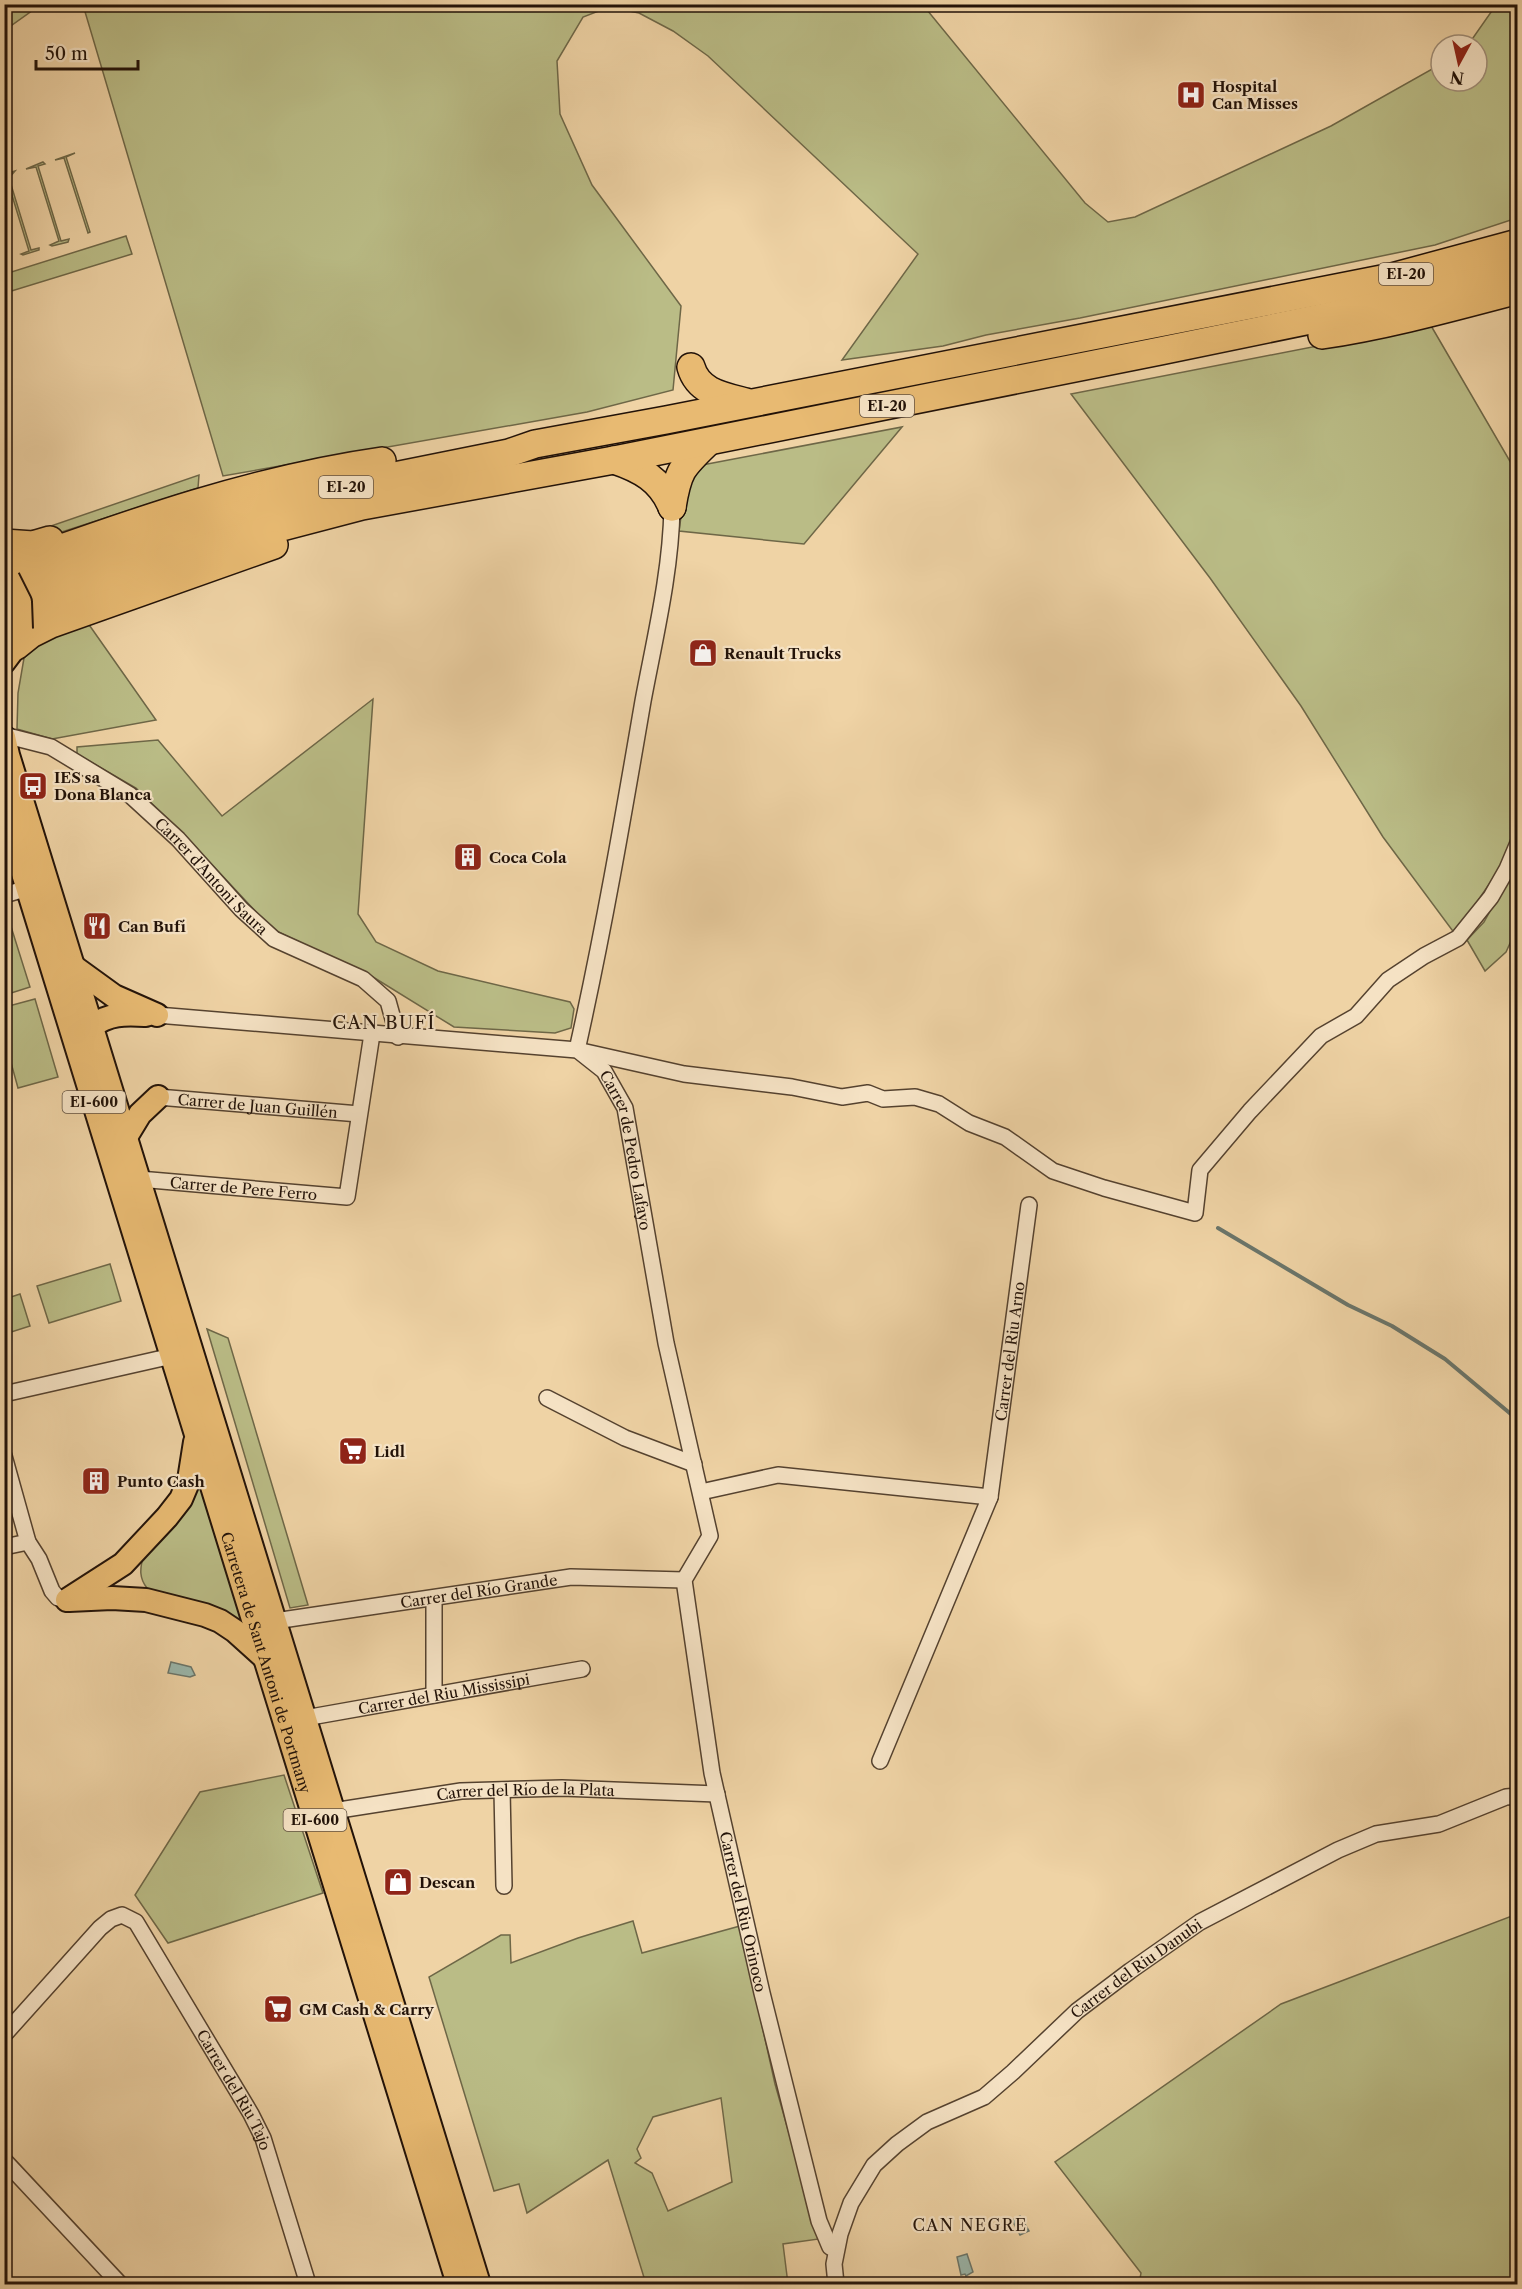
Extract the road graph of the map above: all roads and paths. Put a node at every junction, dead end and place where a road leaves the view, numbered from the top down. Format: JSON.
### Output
{"nodes":[{"id":1,"x":1518,"y":243,"type":"edge"},
{"id":2,"x":1518,"y":270,"type":"edge"},
{"id":3,"x":1518,"y":290,"type":"edge"},
{"id":4,"x":1160,"y":351,"type":"junction"},
{"id":5,"x":750,"y":403,"type":"junction"},
{"id":6,"x":666,"y":420,"type":"junction"},
{"id":7,"x":708,"y":442,"type":"junction"},
{"id":8,"x":535,"y":444,"type":"junction"},
{"id":9,"x":614,"y":460,"type":"junction"},
{"id":10,"x":288,"y":478,"type":"junction"},
{"id":11,"x":672,"y":507,"type":"junction"},
{"id":12,"x":4,"y":543,"type":"edge"},
{"id":13,"x":5,"y":578,"type":"edge"},
{"id":14,"x":10,"y":647,"type":"edge"},
{"id":15,"x":4,"y":736,"type":"edge"},
{"id":16,"x":4,"y":812,"type":"edge"},
{"id":17,"x":1518,"y":843,"type":"edge"},
{"id":18,"x":28,"y":888,"type":"junction"},
{"id":19,"x":4,"y":895,"type":"edge"},
{"id":20,"x":74,"y":967,"type":"junction"},
{"id":21,"x":157,"y":1015,"type":"junction"},
{"id":22,"x":92,"y":1026,"type":"junction"},
{"id":23,"x":372,"y":1034,"type":"junction"},
{"id":24,"x":398,"y":1037,"type":"junction"},
{"id":25,"x":577,"y":1050,"type":"junction"},
{"id":26,"x":112,"y":1090,"type":"junction"},
{"id":27,"x":158,"y":1097,"type":"junction"},
{"id":28,"x":359,"y":1113,"type":"junction"},
{"id":29,"x":126,"y":1137,"type":"junction"},
{"id":30,"x":139,"y":1179,"type":"junction"},
{"id":31,"x":1029,"y":1205,"type":"dead end"},
{"id":32,"x":172,"y":1356,"type":"junction"},
{"id":33,"x":4,"y":1394,"type":"edge"},
{"id":34,"x":547,"y":1398,"type":"dead end"},
{"id":35,"x":196,"y":1435,"type":"junction"},
{"id":36,"x":4,"y":1456,"type":"edge"},
{"id":37,"x":694,"y":1464,"type":"junction"},
{"id":38,"x":701,"y":1492,"type":"junction"},
{"id":39,"x":990,"y":1497,"type":"junction"},
{"id":40,"x":28,"y":1542,"type":"junction"},
{"id":41,"x":139,"y":1546,"type":"junction"},
{"id":42,"x":4,"y":1547,"type":"edge"},
{"id":43,"x":684,"y":1580,"type":"junction"},
{"id":44,"x":434,"y":1598,"type":"junction"},
{"id":45,"x":67,"y":1600,"type":"junction"},
{"id":46,"x":146,"y":1600,"type":"junction"},
{"id":47,"x":275,"y":1621,"type":"junction"},
{"id":48,"x":266,"y":1658,"type":"junction"},
{"id":49,"x":582,"y":1669,"type":"dead end"},
{"id":50,"x":434,"y":1695,"type":"junction"},
{"id":51,"x":304,"y":1718,"type":"junction"},
{"id":52,"x":880,"y":1761,"type":"dead end"},
{"id":53,"x":502,"y":1790,"type":"junction"},
{"id":54,"x":717,"y":1794,"type":"junction"},
{"id":55,"x":1518,"y":1796,"type":"edge"},
{"id":56,"x":333,"y":1811,"type":"junction"},
{"id":57,"x":504,"y":1886,"type":"dead end"},
{"id":58,"x":4,"y":2035,"type":"edge"},
{"id":59,"x":4,"y":2160,"type":"edge"},
{"id":60,"x":836,"y":2250,"type":"junction"},
{"id":61,"x":120,"y":2284,"type":"edge"},
{"id":62,"x":308,"y":2284,"type":"edge"},
{"id":63,"x":458,"y":2284,"type":"edge"},
{"id":64,"x":479,"y":2284,"type":"edge"},
{"id":65,"x":836,"y":2284,"type":"edge"}],
"edges":[{"from":1,"to":5,"type":"highway","number":"EI-20"},
{"from":2,"to":4,"type":"highway","number":"EI-20"},
{"from":3,"to":4,"type":"highway"},
{"from":4,"to":7,"type":"highway","number":"EI-20"},
{"from":5,"to":6,"type":"highway","number":"EI-20"},
{"from":5,"to":6,"type":"highway"},
{"from":6,"to":8,"type":"highway","number":"EI-20"},
{"from":7,"to":9,"type":"highway","number":"EI-20"},
{"from":7,"to":11,"type":"highway"},
{"from":8,"to":10,"type":"highway"},
{"from":8,"to":13,"type":"highway","number":"EI-20"},
{"from":9,"to":11,"type":"highway"},
{"from":9,"to":14,"type":"highway","number":"EI-20"},
{"from":10,"to":12,"type":"highway"},
{"from":10,"to":13,"type":"highway"},
{"from":11,"to":25,"type":"street"},
{"from":13,"to":14,"type":"main road","bridge":true},
{"from":15,"to":20,"type":"main road","number":"EI-600"},
{"from":15,"to":24,"type":"street","name":"Carrer d'Antoni Saura"},
{"from":16,"to":18,"type":"main road","number":"EI-600"},
{"from":17,"to":25,"type":"street"},
{"from":18,"to":19,"type":"street"},
{"from":18,"to":32,"type":"main road","name":"Carretera de Sant Antoni de Portmany","number":"EI-600"},
{"from":20,"to":21,"type":"main road"},
{"from":20,"to":22,"type":"main road","number":"EI-600"},
{"from":21,"to":22,"type":"main road"},
{"from":21,"to":23,"type":"street"},
{"from":22,"to":26,"type":"main road","number":"EI-600"},
{"from":23,"to":24,"type":"street"},
{"from":23,"to":28,"type":"street"},
{"from":24,"to":25,"type":"street"},
{"from":25,"to":37,"type":"street","name":"Carrer de Pedro Lafayo"},
{"from":26,"to":27,"type":"main road"},
{"from":26,"to":29,"type":"main road","number":"EI-600"},
{"from":27,"to":28,"type":"street","name":"Carrer de Juan Guillén"},
{"from":27,"to":29,"type":"main road"},
{"from":28,"to":30,"type":"street","name":"Carrer de Pere Ferro"},
{"from":29,"to":30,"type":"main road","number":"EI-600"},
{"from":30,"to":47,"type":"main road","name":"Carretera de Sant Antoni de Portmany","number":"EI-600"},
{"from":31,"to":39,"type":"street","name":"Carrer del Riu Arno"},
{"from":32,"to":33,"type":"street"},
{"from":32,"to":35,"type":"main road","name":"Carretera de Sant Antoni de Portmany","number":"EI-600"},
{"from":34,"to":37,"type":"street"},
{"from":35,"to":41,"type":"main road"},
{"from":35,"to":48,"type":"main road","name":"Carretera de Sant Antoni de Portmany","number":"EI-600"},
{"from":36,"to":40,"type":"street"},
{"from":37,"to":38,"type":"street","name":"Carrer de Pedro Lafayo"},
{"from":38,"to":39,"type":"street"},
{"from":38,"to":43,"type":"street","name":"Carrer de Pedro Lafayo"},
{"from":39,"to":52,"type":"street","name":"Carrer del Riu Arno"},
{"from":40,"to":42,"type":"street"},
{"from":40,"to":45,"type":"street"},
{"from":41,"to":45,"type":"main road"},
{"from":41,"to":46,"type":"main road"},
{"from":43,"to":44,"type":"street","name":"Carrer del Río Grande"},
{"from":43,"to":54,"type":"street","name":"Carrer del Riu Orinoco"},
{"from":44,"to":47,"type":"street","name":"Carrer del Río Grande"},
{"from":44,"to":50,"type":"street"},
{"from":45,"to":46,"type":"main road"},
{"from":46,"to":48,"type":"main road"},
{"from":47,"to":51,"type":"main road","name":"Carretera de Sant Antoni de Portmany","number":"EI-600"},
{"from":48,"to":63,"type":"main road","name":"Carretera de Sant Antoni de Portmany","number":"EI-600"},
{"from":49,"to":50,"type":"street","name":"Carrer del Riu Mississipi"},
{"from":50,"to":51,"type":"street","name":"Carrer del Riu Mississipi"},
{"from":51,"to":56,"type":"main road","name":"Carretera de Sant Antoni de Portmany","number":"EI-600"},
{"from":53,"to":54,"type":"street","name":"Carrer del Río de la Plata"},
{"from":53,"to":56,"type":"street","name":"Carrer del Río de la Plata"},
{"from":53,"to":57,"type":"street"},
{"from":54,"to":60,"type":"street","name":"Carrer del Riu Orinoco"},
{"from":55,"to":60,"type":"street","name":"Carrer del Riu Danubi"},
{"from":56,"to":64,"type":"main road","name":"Carretera de Sant Antoni de Portmany","number":"EI-600"},
{"from":58,"to":62,"type":"street","name":"Carrer del Riu Tajo"},
{"from":59,"to":61,"type":"street"},
{"from":60,"to":65,"type":"street"}]}
